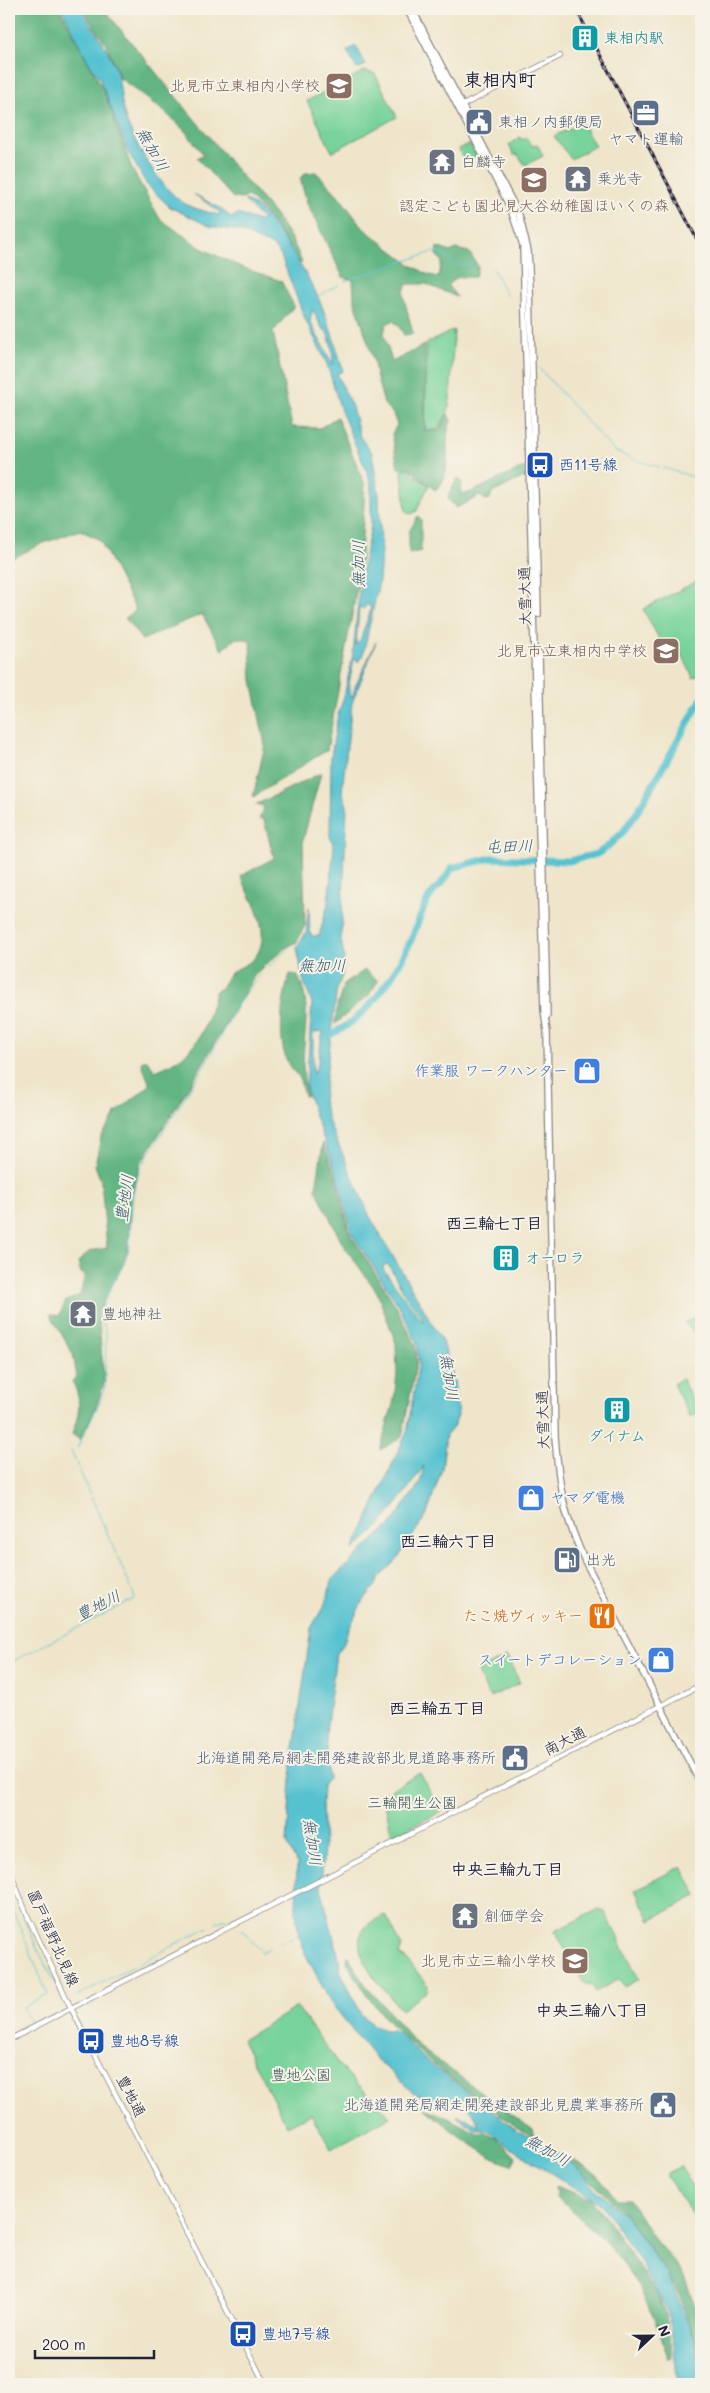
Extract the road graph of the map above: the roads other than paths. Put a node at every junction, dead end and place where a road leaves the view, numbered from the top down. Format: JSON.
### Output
{"nodes":[{"id":1,"x":407,"y":9,"type":"edge"},
{"id":2,"x":412,"y":9,"type":"edge"},
{"id":3,"x":560,"y":56,"type":"dead end"},
{"id":4,"x":460,"y":106,"type":"junction"},
{"id":5,"x":701,"y":1685,"type":"edge"},
{"id":6,"x":662,"y":1705,"type":"junction"},
{"id":7,"x":701,"y":1784,"type":"edge"},
{"id":8,"x":9,"y":1869,"type":"edge"},
{"id":9,"x":71,"y":2008,"type":"junction"},
{"id":10,"x":9,"y":2040,"type":"edge"},
{"id":11,"x":265,"y":2384,"type":"edge"}],
"edges":[{"from":1,"to":4,"type":"highway"},
{"from":2,"to":4,"type":"highway"},
{"from":3,"to":4,"type":"main road"},
{"from":4,"to":6,"type":"highway","name":"大雪大通"},
{"from":5,"to":6,"type":"main road","name":"南大通"},
{"from":6,"to":7,"type":"highway","name":"大雪大通"},
{"from":6,"to":9,"type":"main road","name":"南大通"},
{"from":8,"to":9,"type":"main road","name":"置戸福野北見線"},
{"from":9,"to":10,"type":"main road","name":"置戸福野北見線"},
{"from":9,"to":11,"type":"main road","name":"豊地通"}]}
